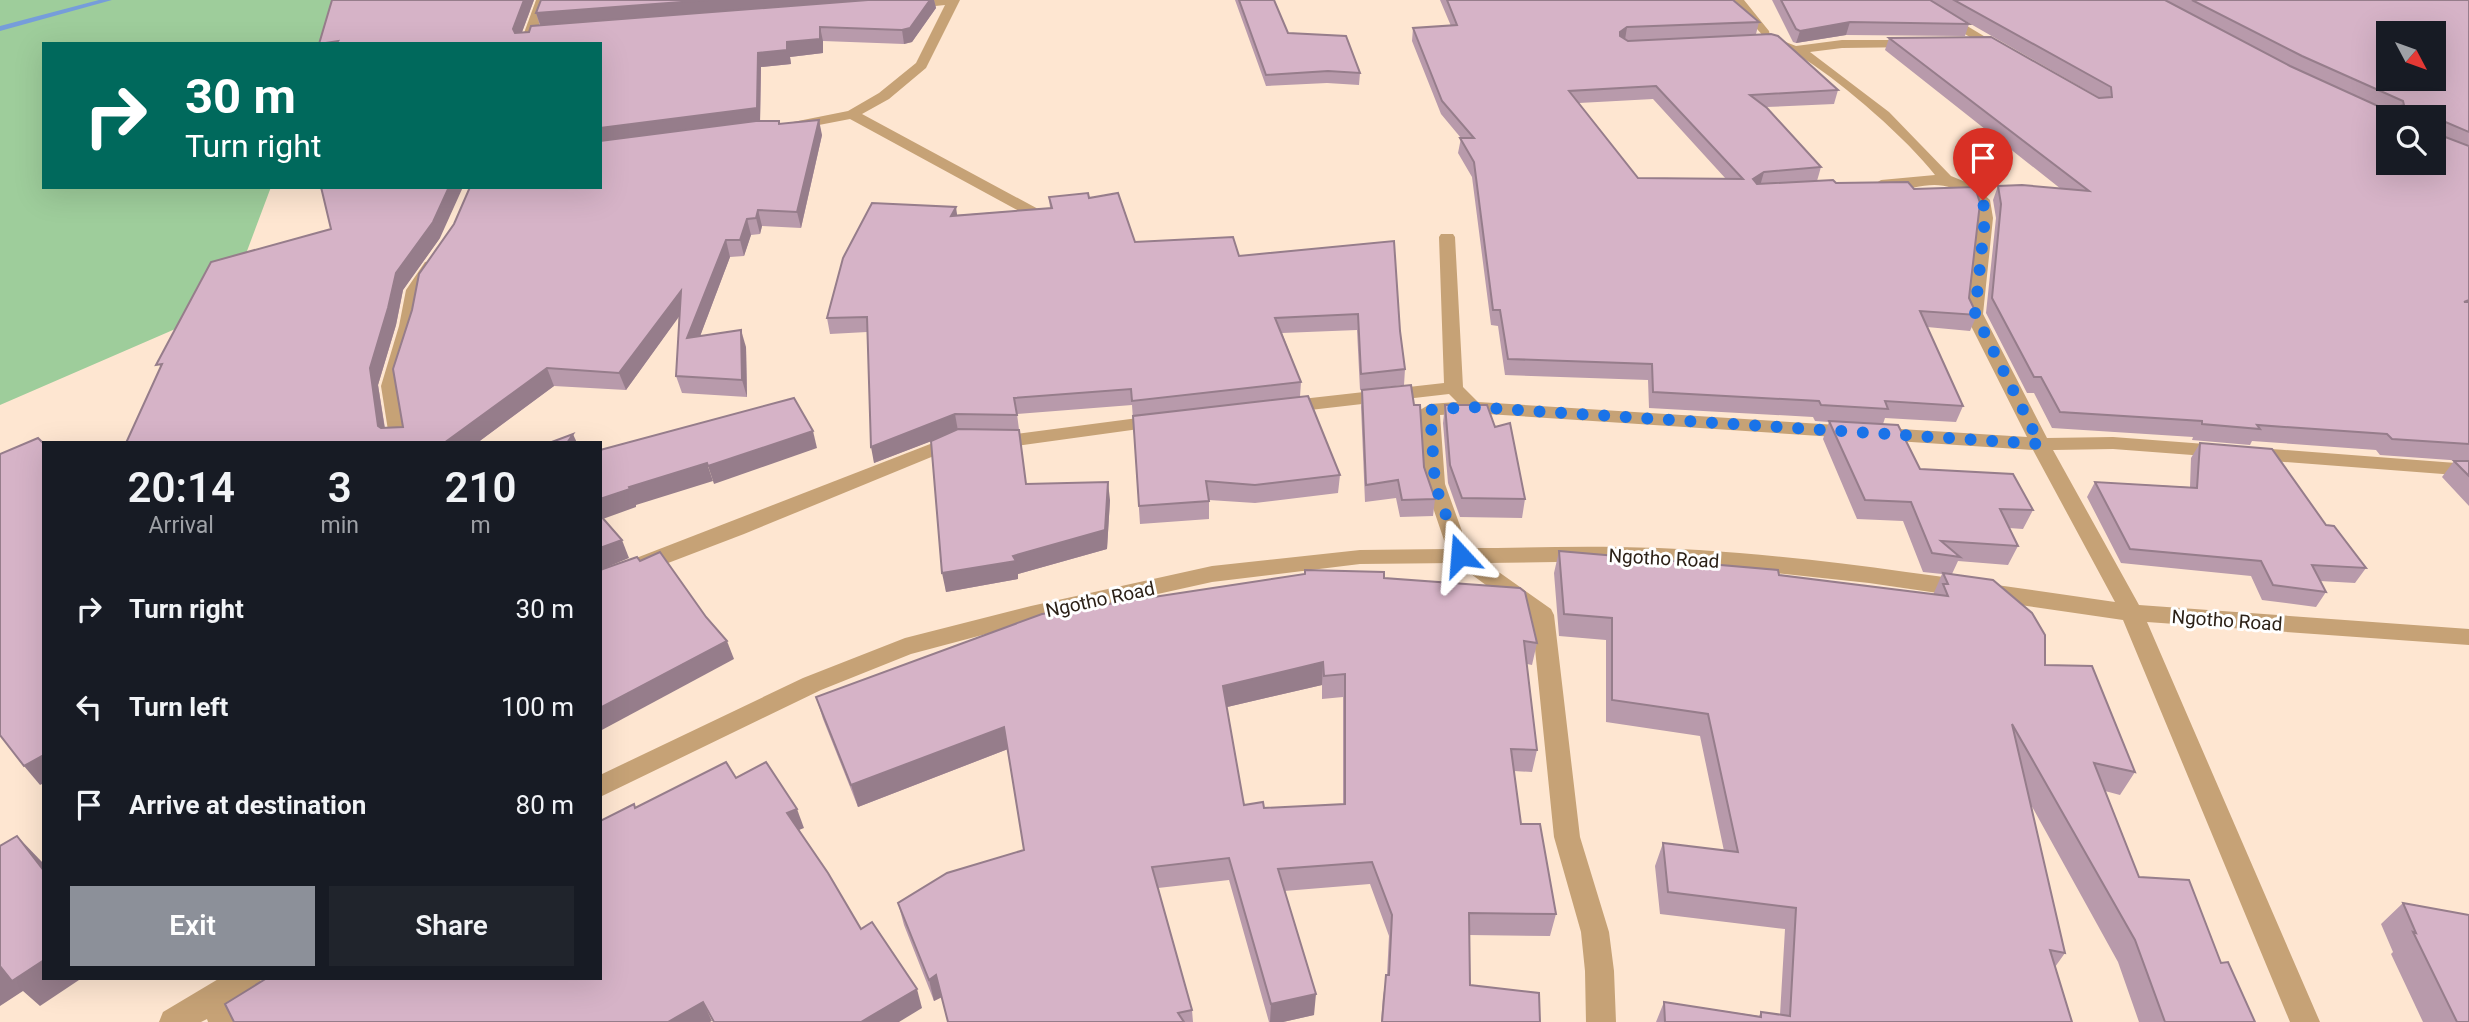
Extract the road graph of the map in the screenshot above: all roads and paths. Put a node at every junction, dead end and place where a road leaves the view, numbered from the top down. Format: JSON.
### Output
{"nodes":[{"id":1,"x":542,"y":0,"type":"edge"},
{"id":2,"x":1738,"y":0,"type":"edge"},
{"id":3,"x":1915,"y":0,"type":"edge"},
{"id":4,"x":953,"y":1,"type":"edge"},
{"id":5,"x":895,"y":6,"type":"edge"},
{"id":6,"x":542,"y":34,"type":"edge"},
{"id":7,"x":527,"y":40,"type":"edge"},
{"id":8,"x":1770,"y":40,"type":"junction"},
{"id":9,"x":1743,"y":42,"type":"edge"},
{"id":10,"x":1927,"y":43,"type":"edge"},
{"id":11,"x":1963,"y":43,"type":"edge"},
{"id":12,"x":1988,"y":43,"type":"junction"},
{"id":13,"x":1794,"y":50,"type":"junction"},
{"id":14,"x":2010,"y":56,"type":"edge"},
{"id":15,"x":852,"y":114,"type":"junction"},
{"id":16,"x":784,"y":127,"type":"edge"},
{"id":17,"x":1946,"y":179,"type":"junction"},
{"id":18,"x":1870,"y":186,"type":"edge"},
{"id":19,"x":1034,"y":213,"type":"edge"},
{"id":20,"x":1447,"y":237,"type":"dead end"},
{"id":21,"x":443,"y":249,"type":"edge"},
{"id":22,"x":1454,"y":388,"type":"junction"},
{"id":23,"x":1472,"y":407,"type":"junction"},
{"id":24,"x":1267,"y":409,"type":"edge"},
{"id":25,"x":1185,"y":418,"type":"edge"},
{"id":26,"x":400,"y":441,"type":"edge"},
{"id":27,"x":2040,"y":444,"type":"junction"},
{"id":28,"x":2469,"y":470,"type":"edge"},
{"id":29,"x":1460,"y":555,"type":"junction"},
{"id":30,"x":602,"y":580,"type":"edge"},
{"id":31,"x":2132,"y":613,"type":"junction"},
{"id":32,"x":2469,"y":637,"type":"edge"},
{"id":33,"x":602,"y":786,"type":"edge"},
{"id":34,"x":245,"y":980,"type":"edge"},
{"id":35,"x":218,"y":1010,"type":"edge"},
{"id":36,"x":174,"y":1022,"type":"edge"},
{"id":37,"x":1601,"y":1022,"type":"edge"},
{"id":38,"x":2305,"y":1022,"type":"edge"}],
"edges":[{"from":1,"to":7,"type":"street"},
{"from":2,"to":8,"type":"street"},
{"from":3,"to":12,"type":"street"},
{"from":4,"to":5,"type":"street"},
{"from":4,"to":15,"type":"street"},
{"from":6,"to":7,"type":"street"},
{"from":8,"to":9,"type":"street"},
{"from":8,"to":13,"type":"street"},
{"from":10,"to":13,"type":"street"},
{"from":11,"to":12,"type":"street"},
{"from":12,"to":14,"type":"street"},
{"from":13,"to":17,"type":"street"},
{"from":15,"to":16,"type":"street"},
{"from":15,"to":19,"type":"street"},
{"from":17,"to":18,"type":"street"},
{"from":17,"to":27,"type":"street"},
{"from":20,"to":22,"type":"street"},
{"from":21,"to":26,"type":"street"},
{"from":22,"to":23,"type":"street"},
{"from":22,"to":24,"type":"street"},
{"from":23,"to":27,"type":"street"},
{"from":23,"to":29,"type":"street"},
{"from":25,"to":30,"type":"street"},
{"from":27,"to":28,"type":"street"},
{"from":27,"to":31,"type":"street"},
{"from":29,"to":31,"type":"street","name":"Ngotho Road"},
{"from":29,"to":33,"type":"street","name":"Ngotho Road"},
{"from":29,"to":37,"type":"street"},
{"from":31,"to":32,"type":"street","name":"Ngotho Road"},
{"from":31,"to":38,"type":"street"},
{"from":34,"to":35,"type":"street"},
{"from":35,"to":36,"type":"street"}]}
